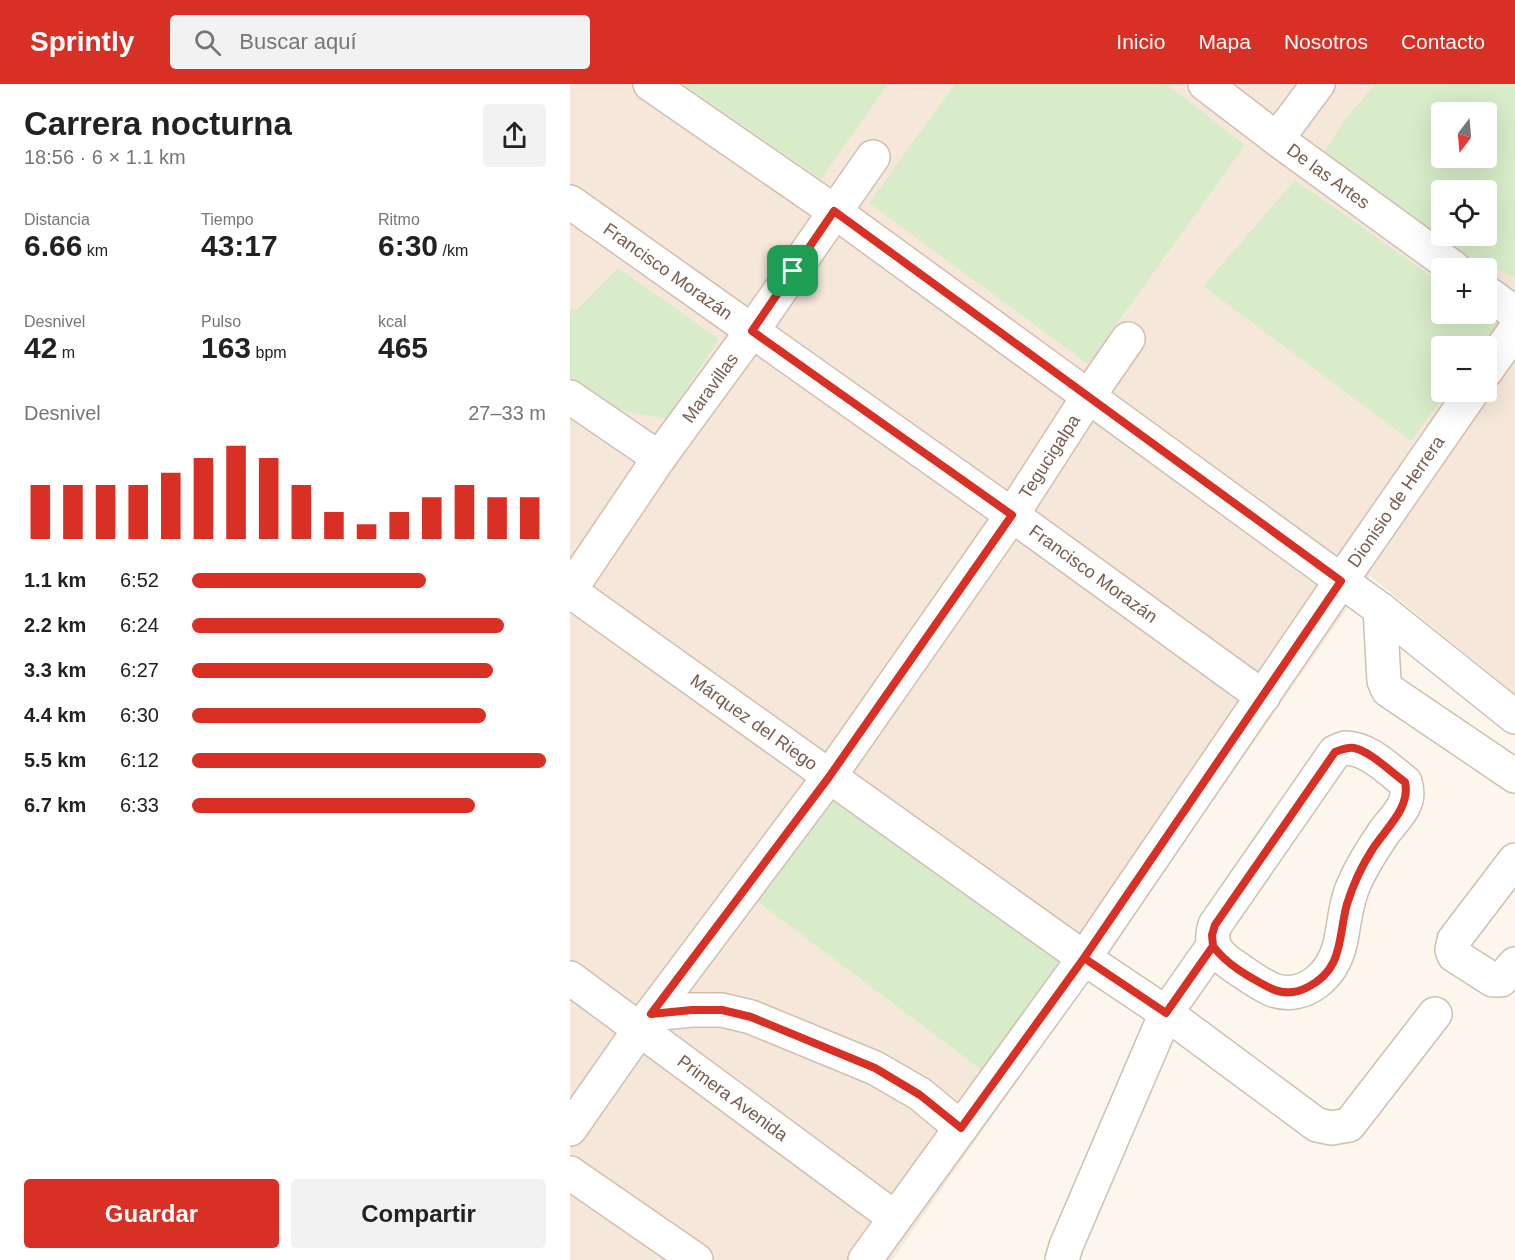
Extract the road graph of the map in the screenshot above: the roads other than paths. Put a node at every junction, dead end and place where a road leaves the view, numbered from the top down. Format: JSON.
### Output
{"nodes":[{"id":1,"x":650,"y":84,"type":"edge"},
{"id":2,"x":1205,"y":84,"type":"edge"},
{"id":3,"x":1312,"y":86,"type":"edge"},
{"id":4,"x":1277,"y":140,"type":"junction"},
{"id":5,"x":873,"y":157,"type":"dead end"},
{"id":6,"x":570,"y":202,"type":"edge"},
{"id":7,"x":834,"y":211,"type":"junction"},
{"id":8,"x":1440,"y":258,"type":"edge"},
{"id":9,"x":1497,"y":300,"type":"edge"},
{"id":10,"x":1515,"y":313,"type":"edge"},
{"id":11,"x":1515,"y":330,"type":"edge"},
{"id":12,"x":752,"y":331,"type":"junction"},
{"id":13,"x":1128,"y":339,"type":"dead end"},
{"id":14,"x":1497,"y":355,"type":"edge"},
{"id":15,"x":1088,"y":396,"type":"junction"},
{"id":16,"x":570,"y":397,"type":"edge"},
{"id":17,"x":1465,"y":402,"type":"edge"},
{"id":18,"x":659,"y":458,"type":"junction"},
{"id":19,"x":1012,"y":515,"type":"junction"},
{"id":20,"x":1341,"y":581,"type":"junction"},
{"id":21,"x":570,"y":591,"type":"edge"},
{"id":22,"x":1380,"y":609,"type":"junction"},
{"id":23,"x":1263,"y":697,"type":"junction"},
{"id":24,"x":1515,"y":717,"type":"edge"},
{"id":25,"x":1515,"y":776,"type":"edge"},
{"id":26,"x":829,"y":777,"type":"junction"},
{"id":27,"x":1515,"y":860,"type":"edge"},
{"id":28,"x":1213,"y":946,"type":"junction"},
{"id":29,"x":1084,"y":958,"type":"junction"},
{"id":30,"x":1515,"y":964,"type":"edge"},
{"id":31,"x":570,"y":978,"type":"edge"},
{"id":32,"x":1166,"y":1013,"type":"junction"},
{"id":33,"x":1435,"y":1014,"type":"dead end"},
{"id":34,"x":646,"y":1021,"type":"junction"},
{"id":35,"x":961,"y":1128,"type":"junction"},
{"id":36,"x":570,"y":1129,"type":"edge"},
{"id":37,"x":570,"y":1173,"type":"edge"},
{"id":38,"x":895,"y":1218,"type":"junction"},
{"id":39,"x":696,"y":1260,"type":"edge"},
{"id":40,"x":866,"y":1260,"type":"edge"},
{"id":41,"x":1062,"y":1260,"type":"edge"}],
"edges":[{"from":1,"to":7,"type":"street"},
{"from":2,"to":4,"type":"street","name":"De las Artes"},
{"from":3,"to":4,"type":"street"},
{"from":4,"to":8,"type":"street","name":"De las Artes"},
{"from":5,"to":7,"type":"street","name":"Maravillas"},
{"from":6,"to":12,"type":"street","name":"Francisco Morazán"},
{"from":7,"to":12,"type":"street","name":"Maravillas"},
{"from":7,"to":15,"type":"street"},
{"from":9,"to":10,"type":"street"},
{"from":11,"to":14,"type":"street"},
{"from":12,"to":18,"type":"street","name":"Maravillas"},
{"from":12,"to":19,"type":"street","name":"Francisco Morazán"},
{"from":13,"to":15,"type":"street","name":"Tegucigalpa"},
{"from":15,"to":19,"type":"street","name":"Tegucigalpa"},
{"from":15,"to":20,"type":"street"},
{"from":16,"to":18,"type":"street"},
{"from":17,"to":20,"type":"street","name":"Dionisio de Herrera"},
{"from":18,"to":21,"type":"street","name":"Maravillas"},
{"from":19,"to":23,"type":"street","name":"Francisco Morazán"},
{"from":19,"to":26,"type":"street","name":"Tegucigalpa"},
{"from":20,"to":22,"type":"street"},
{"from":20,"to":23,"type":"street","name":"Dionisio de Herrera"},
{"from":21,"to":26,"type":"street","name":"Márquez del Riego"},
{"from":22,"to":24,"type":"street"},
{"from":22,"to":25,"type":"street"},
{"from":23,"to":29,"type":"street","name":"Dionisio de Herrera"},
{"from":26,"to":29,"type":"street","name":"Márquez del Riego"},
{"from":26,"to":34,"type":"street","name":"Tegucigalpa"},
{"from":27,"to":30,"type":"street"},
{"from":28,"to":28,"type":"street"},
{"from":28,"to":32,"type":"street"},
{"from":29,"to":32,"type":"street","name":"Márquez del Riego"},
{"from":29,"to":35,"type":"street","name":"Dionisio de Herrera"},
{"from":31,"to":34,"type":"street","name":"Primera Avenida"},
{"from":32,"to":33,"type":"street","name":"Márquez del Riego"},
{"from":32,"to":41,"type":"street"},
{"from":34,"to":35,"type":"street"},
{"from":34,"to":36,"type":"street","name":"Tegucigalpa"},
{"from":34,"to":38,"type":"street","name":"Primera Avenida"},
{"from":35,"to":38,"type":"street","name":"Dionisio de Herrera"},
{"from":37,"to":39,"type":"street"},
{"from":38,"to":40,"type":"street","name":"Dionisio de Herrera"}]}
